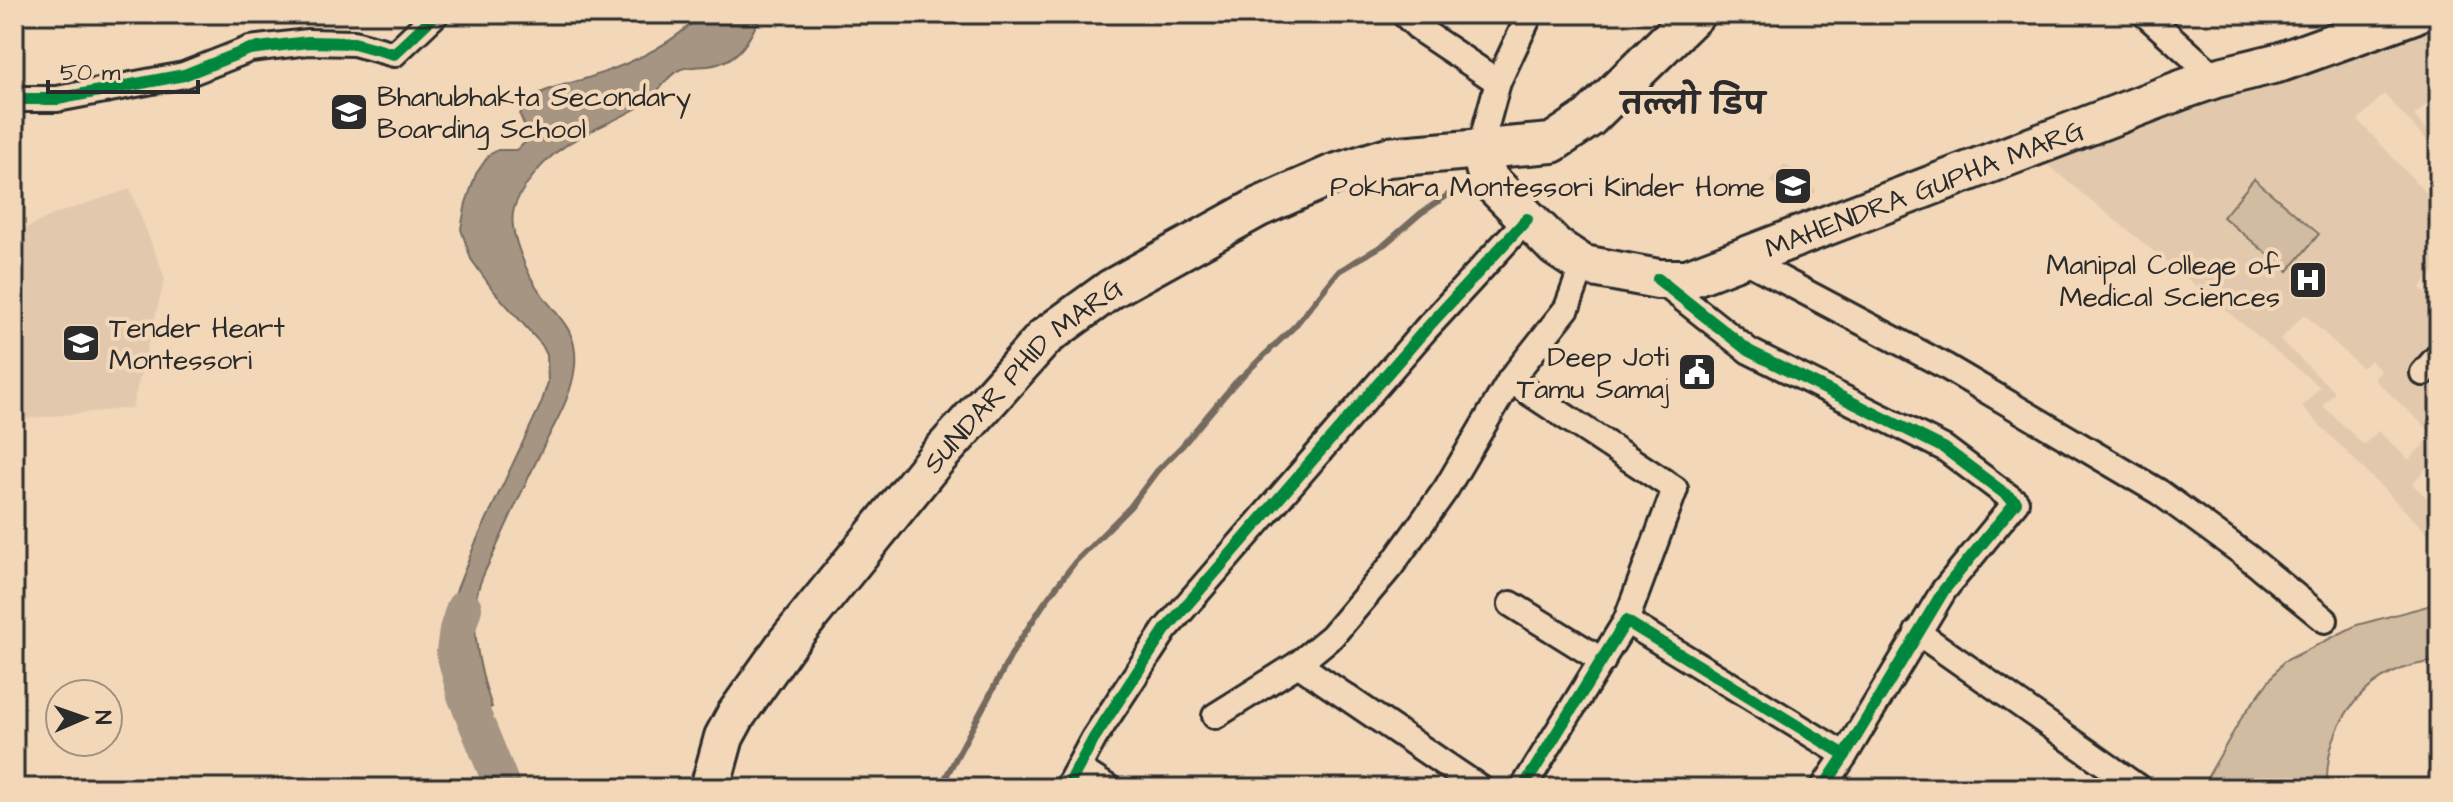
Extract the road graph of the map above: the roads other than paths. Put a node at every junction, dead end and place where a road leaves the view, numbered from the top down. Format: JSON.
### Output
{"nodes":[{"id":1,"x":436,"y":14,"type":"edge"},
{"id":2,"x":1404,"y":14,"type":"edge"},
{"id":3,"x":1530,"y":14,"type":"edge"},
{"id":4,"x":1695,"y":14,"type":"edge"},
{"id":5,"x":2145,"y":14,"type":"edge"},
{"id":6,"x":2414,"y":14,"type":"edge"},
{"id":7,"x":2216,"y":78,"type":"junction"},
{"id":8,"x":1498,"y":82,"type":"junction"},
{"id":9,"x":14,"y":99,"type":"edge"},
{"id":10,"x":1480,"y":148,"type":"junction"},
{"id":11,"x":1527,"y":219,"type":"junction"},
{"id":12,"x":1743,"y":259,"type":"junction"},
{"id":13,"x":1583,"y":265,"type":"junction"},
{"id":14,"x":1658,"y":279,"type":"junction"},
{"id":15,"x":1510,"y":380,"type":"junction"},
{"id":16,"x":1511,"y":604,"type":"dead end"},
{"id":17,"x":2325,"y":620,"type":"dead end"},
{"id":18,"x":1626,"y":621,"type":"junction"},
{"id":19,"x":1917,"y":632,"type":"junction"},
{"id":20,"x":1603,"y":661,"type":"junction"},
{"id":21,"x":1298,"y":664,"type":"junction"},
{"id":22,"x":1215,"y":716,"type":"dead end"},
{"id":23,"x":1845,"y":755,"type":"junction"},
{"id":24,"x":1072,"y":778,"type":"edge"},
{"id":25,"x":1526,"y":786,"type":"edge"},
{"id":26,"x":710,"y":788,"type":"edge"},
{"id":27,"x":1109,"y":788,"type":"edge"},
{"id":28,"x":1480,"y":788,"type":"edge"},
{"id":29,"x":1823,"y":788,"type":"edge"},
{"id":30,"x":2139,"y":788,"type":"edge"}],
"edges":[{"from":1,"to":9,"type":"street"},
{"from":2,"to":8,"type":"street"},
{"from":3,"to":8,"type":"street"},
{"from":4,"to":10,"type":"main road","name":"SUNDAR PHID MARG"},
{"from":5,"to":7,"type":"street"},
{"from":6,"to":7,"type":"main road","name":"MAHENDRA GUPHA MARG"},
{"from":7,"to":12,"type":"main road","name":"MAHENDRA GUPHA MARG"},
{"from":8,"to":10,"type":"street"},
{"from":10,"to":11,"type":"main road","name":"MAHENDRA GUPHA MARG"},
{"from":10,"to":26,"type":"main road","name":"SUNDAR PHID MARG"},
{"from":11,"to":13,"type":"main road","name":"MAHENDRA GUPHA MARG"},
{"from":11,"to":24,"type":"street"},
{"from":12,"to":14,"type":"main road","name":"MAHENDRA GUPHA MARG"},
{"from":12,"to":17,"type":"street"},
{"from":13,"to":14,"type":"main road","name":"MAHENDRA GUPHA MARG"},
{"from":13,"to":15,"type":"street"},
{"from":14,"to":19,"type":"street"},
{"from":15,"to":18,"type":"street"},
{"from":15,"to":21,"type":"street"},
{"from":16,"to":20,"type":"street"},
{"from":18,"to":20,"type":"street"},
{"from":18,"to":23,"type":"street"},
{"from":19,"to":23,"type":"street"},
{"from":19,"to":30,"type":"street"},
{"from":20,"to":25,"type":"street"},
{"from":21,"to":22,"type":"street"},
{"from":21,"to":28,"type":"street"},
{"from":23,"to":29,"type":"street"},
{"from":24,"to":27,"type":"street"}]}
